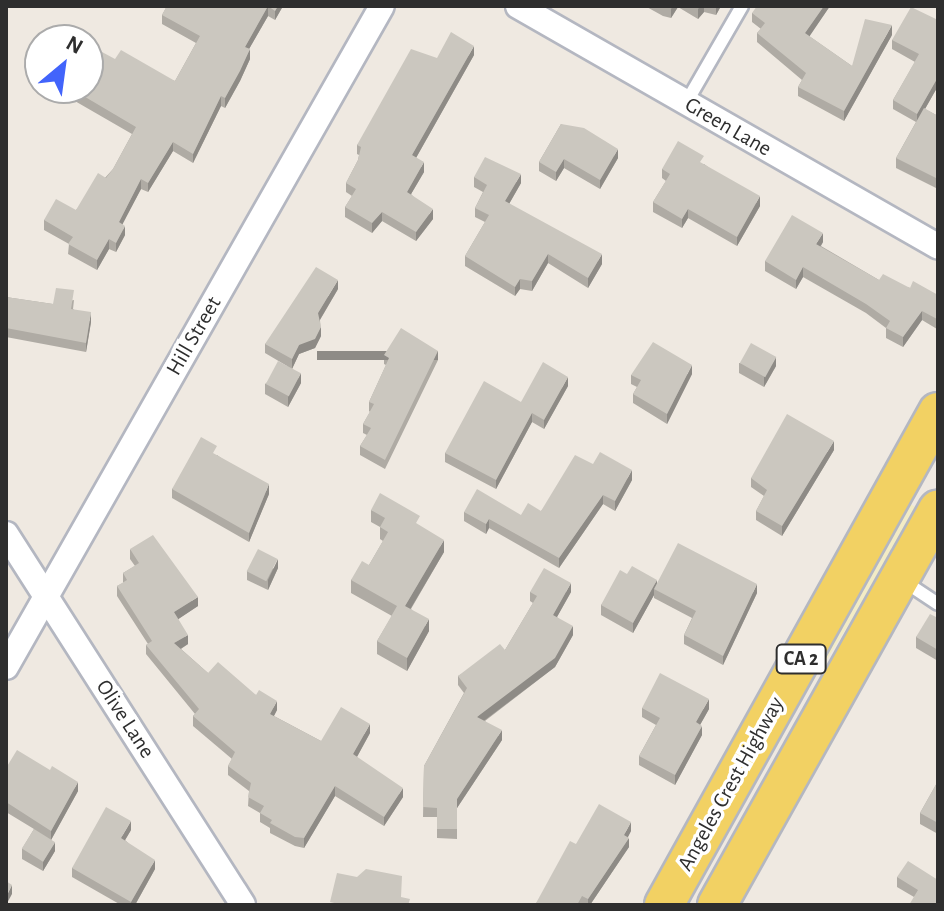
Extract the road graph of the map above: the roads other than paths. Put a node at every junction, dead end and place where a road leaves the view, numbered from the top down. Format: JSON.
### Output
{"nodes":[{"id":1,"x":382,"y":6,"type":"edge"},
{"id":2,"x":518,"y":6,"type":"edge"},
{"id":3,"x":742,"y":6,"type":"edge"},
{"id":4,"x":686,"y":103,"type":"junction"},
{"id":5,"x":938,"y":247,"type":"edge"},
{"id":6,"x":938,"y":412,"type":"edge"},
{"id":7,"x":938,"y":510,"type":"edge"},
{"id":8,"x":6,"y":534,"type":"edge"},
{"id":9,"x":900,"y":578,"type":"junction"},
{"id":10,"x":46,"y":596,"type":"junction"},
{"id":11,"x":938,"y":604,"type":"edge"},
{"id":12,"x":6,"y":667,"type":"edge"},
{"id":13,"x":243,"y":905,"type":"edge"},
{"id":14,"x":664,"y":905,"type":"edge"},
{"id":15,"x":717,"y":905,"type":"edge"}],
"edges":[{"from":1,"to":10,"type":"street","name":"Hill Street"},
{"from":2,"to":4,"type":"street","name":"Green Lane"},
{"from":3,"to":4,"type":"lane"},
{"from":4,"to":5,"type":"street","name":"Green Lane"},
{"from":6,"to":14,"type":"main road","name":"Angeles Crest Highway","number":"CA 2"},
{"from":7,"to":9,"type":"main road","number":"CA 2"},
{"from":8,"to":10,"type":"street","name":"Olive Lane"},
{"from":9,"to":11,"type":"lane"},
{"from":9,"to":15,"type":"main road","number":"CA 2"},
{"from":10,"to":12,"type":"street","name":"Hill Street"},
{"from":10,"to":13,"type":"street","name":"Olive Lane"}]}
